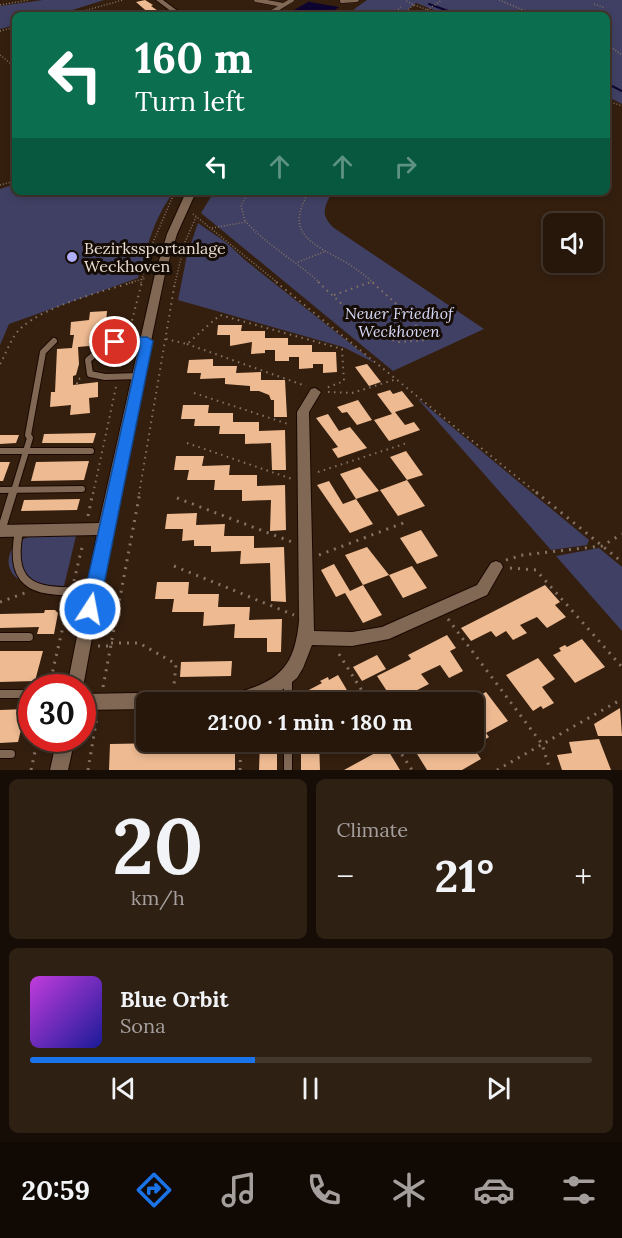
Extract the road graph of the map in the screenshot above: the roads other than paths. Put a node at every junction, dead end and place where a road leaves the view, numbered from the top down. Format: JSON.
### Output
{"nodes":[{"id":1,"x":159,"y":0,"type":"edge"},
{"id":2,"x":256,"y":0,"type":"edge"},
{"id":3,"x":292,"y":0,"type":"edge"},
{"id":4,"x":357,"y":0,"type":"edge"},
{"id":5,"x":342,"y":1,"type":"edge"},
{"id":6,"x":284,"y":5,"type":"junction"},
{"id":7,"x":176,"y":12,"type":"edge"},
{"id":8,"x":272,"y":12,"type":"edge"},
{"id":9,"x":189,"y":195,"type":"edge"},
{"id":10,"x":54,"y":341,"type":"dead end"},
{"id":11,"x":147,"y":341,"type":"junction"},
{"id":12,"x":140,"y":376,"type":"junction"},
{"id":13,"x":315,"y":392,"type":"road end"},
{"id":14,"x":0,"y":451,"type":"edge"},
{"id":15,"x":27,"y":451,"type":"junction"},
{"id":16,"x":91,"y":451,"type":"dead end"},
{"id":17,"x":82,"y":489,"type":"dead end"},
{"id":18,"x":0,"y":490,"type":"edge"},
{"id":19,"x":14,"y":490,"type":"junction"},
{"id":20,"x":105,"y":529,"type":"junction"},
{"id":21,"x":1,"y":531,"type":"edge"},
{"id":22,"x":20,"y":531,"type":"junction"},
{"id":23,"x":9,"y":545,"type":"dead end"},
{"id":24,"x":496,"y":567,"type":"road end"},
{"id":25,"x":20,"y":586,"type":"dead end"},
{"id":26,"x":93,"y":591,"type":"junction"},
{"id":27,"x":0,"y":637,"type":"edge"},
{"id":28,"x":29,"y":637,"type":"dead end"},
{"id":29,"x":306,"y":638,"type":"junction"},
{"id":30,"x":77,"y":674,"type":"edge"},
{"id":31,"x":288,"y":676,"type":"junction"},
{"id":32,"x":288,"y":692,"type":"edge"},
{"id":33,"x":0,"y":694,"type":"edge"},
{"id":34,"x":18,"y":694,"type":"edge"},
{"id":35,"x":96,"y":701,"type":"edge"},
{"id":36,"x":63,"y":752,"type":"edge"},
{"id":37,"x":288,"y":752,"type":"edge"},
{"id":38,"x":0,"y":754,"type":"edge"},
{"id":39,"x":11,"y":754,"type":"dead end"},
{"id":40,"x":59,"y":770,"type":"edge"},
{"id":41,"x":288,"y":770,"type":"edge"}],
"edges":[{"from":1,"to":7,"type":"street"},
{"from":2,"to":6,"type":"lane"},
{"from":3,"to":6,"type":"lane"},
{"from":4,"to":5,"type":"lane"},
{"from":6,"to":8,"type":"lane"},
{"from":9,"to":11,"type":"street"},
{"from":10,"to":15,"type":"lane"},
{"from":11,"to":12,"type":"street"},
{"from":11,"to":12,"type":"lane"},
{"from":12,"to":20,"type":"street"},
{"from":13,"to":29,"type":"street"},
{"from":14,"to":15,"type":"lane"},
{"from":15,"to":16,"type":"lane"},
{"from":15,"to":19,"type":"lane"},
{"from":17,"to":19,"type":"lane"},
{"from":18,"to":19,"type":"lane"},
{"from":19,"to":21,"type":"lane"},
{"from":20,"to":22,"type":"street"},
{"from":20,"to":26,"type":"street"},
{"from":21,"to":22,"type":"street"},
{"from":22,"to":23,"type":"lane"},
{"from":24,"to":29,"type":"street"},
{"from":25,"to":26,"type":"lane"},
{"from":26,"to":30,"type":"street"},
{"from":27,"to":28,"type":"lane"},
{"from":29,"to":31,"type":"street"},
{"from":31,"to":32,"type":"lane"},
{"from":31,"to":35,"type":"street"},
{"from":33,"to":34,"type":"lane"},
{"from":36,"to":40,"type":"street"},
{"from":37,"to":41,"type":"lane"},
{"from":38,"to":39,"type":"lane"}]}
